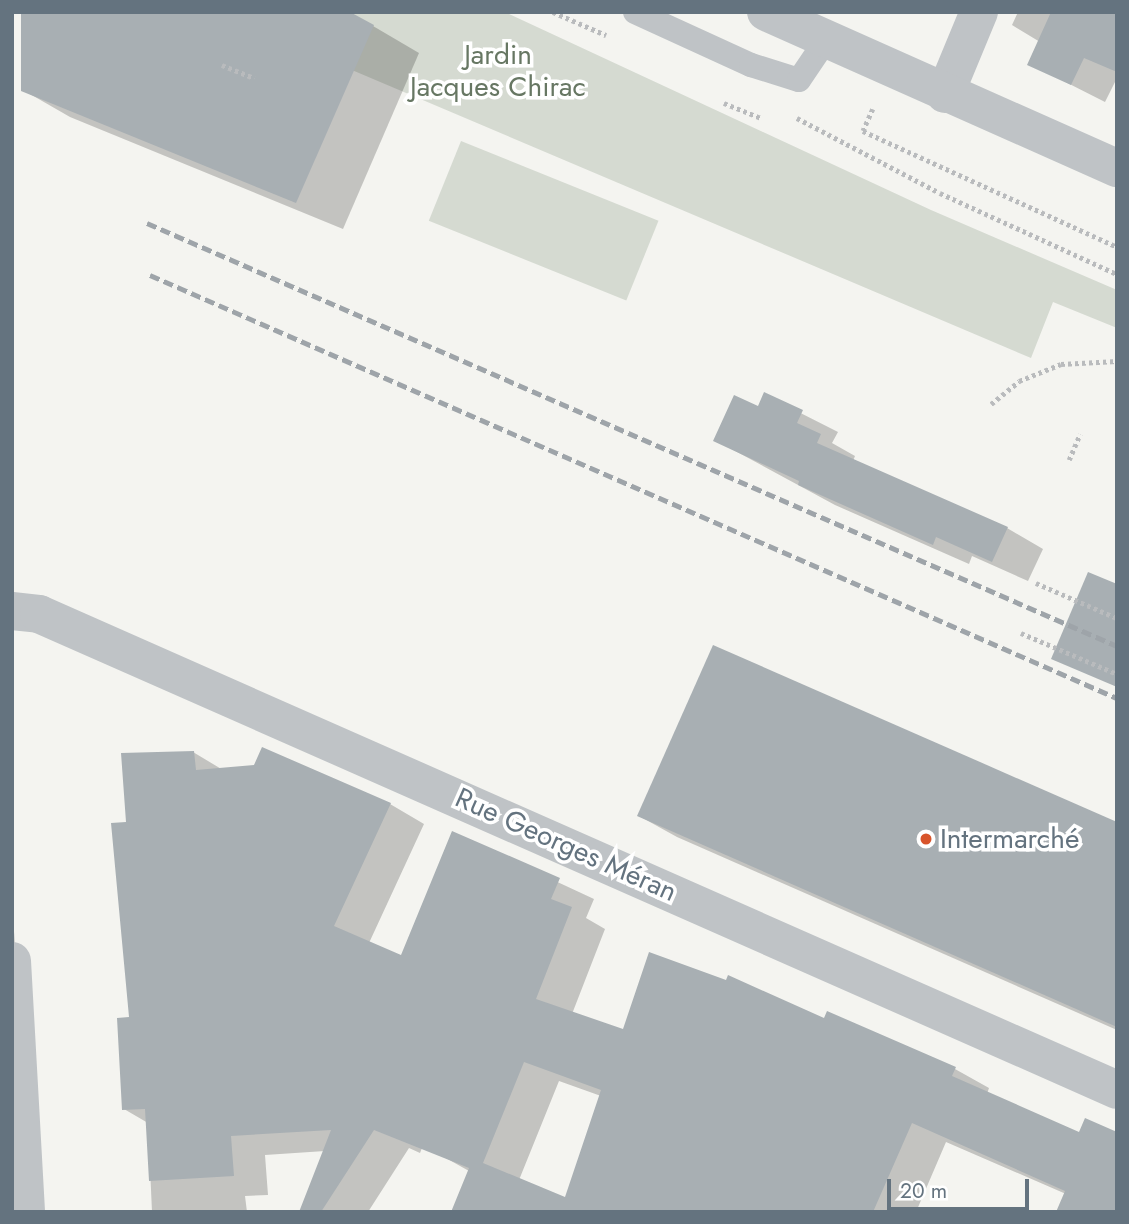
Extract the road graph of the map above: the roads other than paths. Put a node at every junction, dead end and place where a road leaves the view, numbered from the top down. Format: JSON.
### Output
{"nodes":[{"id":1,"x":635,"y":12,"type":"edge"},
{"id":2,"x":766,"y":12,"type":"edge"},
{"id":3,"x":979,"y":12,"type":"edge"},
{"id":4,"x":826,"y":40,"type":"junction"},
{"id":5,"x":945,"y":94,"type":"junction"},
{"id":6,"x":1117,"y":168,"type":"edge"},
{"id":7,"x":12,"y":611,"type":"edge"},
{"id":8,"x":12,"y":961,"type":"edge"},
{"id":9,"x":1117,"y":1090,"type":"edge"},
{"id":10,"x":26,"y":1212,"type":"edge"}],
"edges":[{"from":1,"to":4,"type":"lane"},
{"from":2,"to":4,"type":"street"},
{"from":3,"to":5,"type":"street"},
{"from":4,"to":5,"type":"street"},
{"from":5,"to":6,"type":"street"},
{"from":7,"to":9,"type":"street","name":"Rue Georges Méran"},
{"from":8,"to":10,"type":"street"}]}
